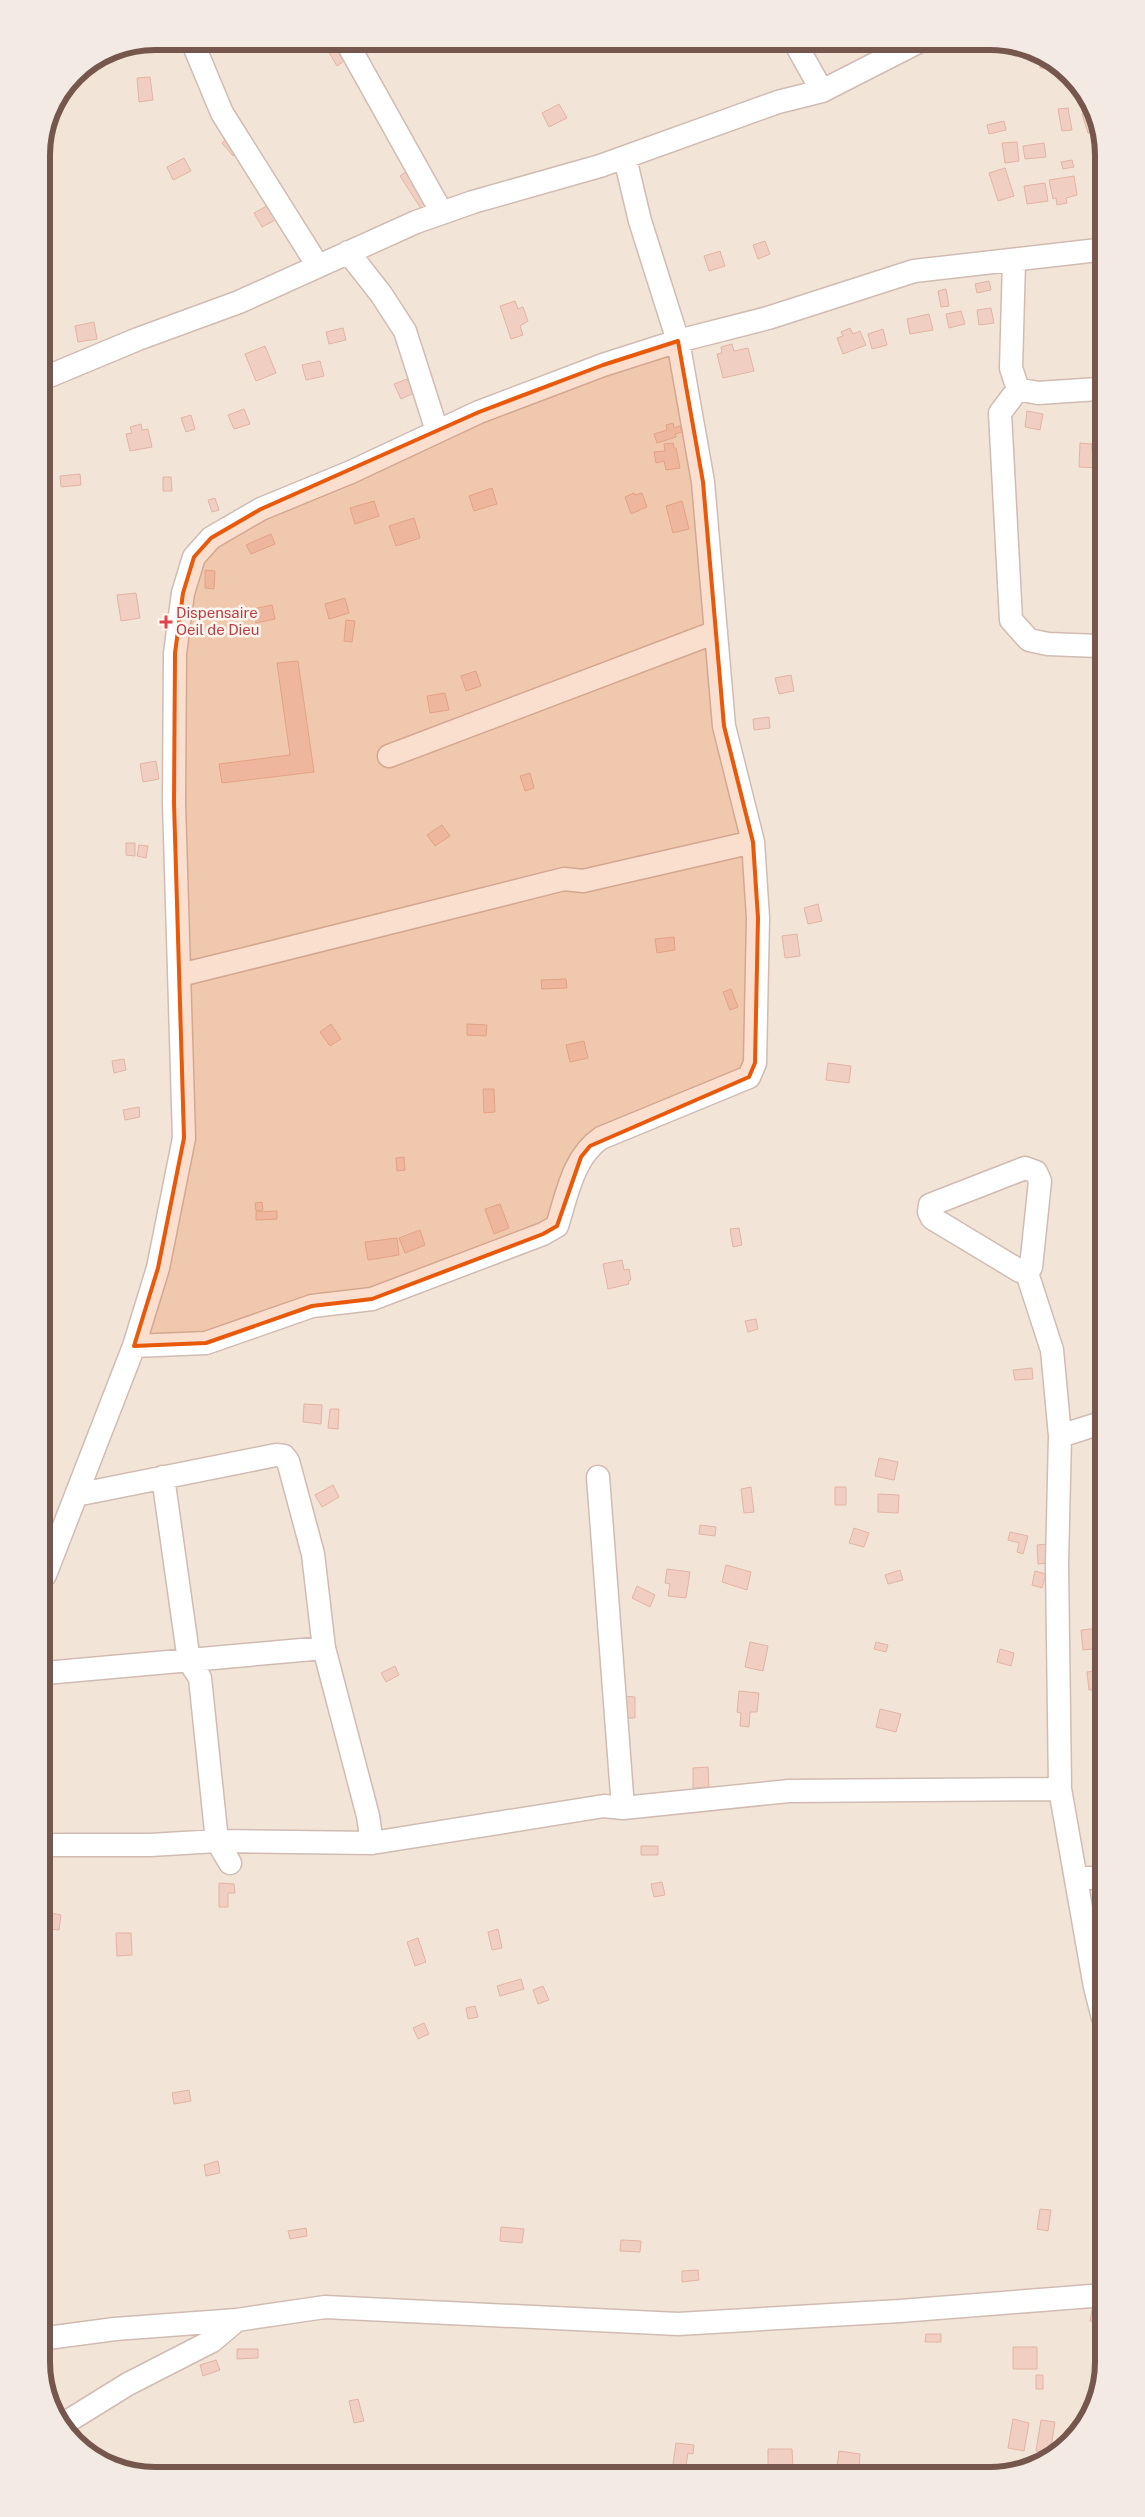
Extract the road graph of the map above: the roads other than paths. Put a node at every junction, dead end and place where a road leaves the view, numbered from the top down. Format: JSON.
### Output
{"nodes":[{"id":1,"x":196,"y":50,"type":"edge"},
{"id":2,"x":351,"y":50,"type":"edge"},
{"id":3,"x":799,"y":50,"type":"edge"},
{"id":4,"x":904,"y":50,"type":"edge"},
{"id":5,"x":822,"y":90,"type":"junction"},
{"id":6,"x":625,"y":158,"type":"junction"},
{"id":7,"x":442,"y":213,"type":"junction"},
{"id":8,"x":1095,"y":250,"type":"edge"},
{"id":9,"x":348,"y":252,"type":"junction"},
{"id":10,"x":1014,"y":261,"type":"junction"},
{"id":11,"x":318,"y":266,"type":"junction"},
{"id":12,"x":678,"y":341,"type":"junction"},
{"id":13,"x":50,"y":376,"type":"edge"},
{"id":14,"x":1018,"y":389,"type":"junction"},
{"id":15,"x":1095,"y":389,"type":"edge"},
{"id":16,"x":437,"y":431,"type":"junction"},
{"id":17,"x":716,"y":632,"type":"junction"},
{"id":18,"x":1095,"y":646,"type":"edge"},
{"id":19,"x":390,"y":756,"type":"dead end"},
{"id":20,"x":753,"y":842,"type":"junction"},
{"id":21,"x":180,"y":976,"type":"junction"},
{"id":22,"x":1027,"y":1273,"type":"junction"},
{"id":23,"x":134,"y":1346,"type":"junction"},
{"id":24,"x":1095,"y":1425,"type":"edge"},
{"id":25,"x":1060,"y":1436,"type":"junction"},
{"id":26,"x":163,"y":1477,"type":"junction"},
{"id":27,"x":598,"y":1477,"type":"dead end"},
{"id":28,"x":76,"y":1495,"type":"junction"},
{"id":29,"x":50,"y":1563,"type":"edge"},
{"id":30,"x":324,"y":1648,"type":"junction"},
{"id":31,"x":189,"y":1661,"type":"junction"},
{"id":32,"x":50,"y":1673,"type":"edge"},
{"id":33,"x":1060,"y":1790,"type":"junction"},
{"id":34,"x":623,"y":1808,"type":"junction"},
{"id":35,"x":217,"y":1841,"type":"junction"},
{"id":36,"x":372,"y":1843,"type":"junction"},
{"id":37,"x":50,"y":1845,"type":"edge"},
{"id":38,"x":230,"y":1863,"type":"dead end"},
{"id":39,"x":1076,"y":1878,"type":"junction"},
{"id":40,"x":1095,"y":1878,"type":"edge"},
{"id":41,"x":1095,"y":1987,"type":"edge"},
{"id":42,"x":1095,"y":2296,"type":"edge"},
{"id":43,"x":237,"y":2320,"type":"junction"},
{"id":44,"x":50,"y":2338,"type":"edge"},
{"id":45,"x":69,"y":2422,"type":"edge"}],
"edges":[{"from":1,"to":11,"type":"street"},
{"from":2,"to":7,"type":"street"},
{"from":3,"to":5,"type":"street"},
{"from":4,"to":5,"type":"street"},
{"from":5,"to":6,"type":"street"},
{"from":6,"to":7,"type":"street"},
{"from":6,"to":12,"type":"street"},
{"from":7,"to":9,"type":"street"},
{"from":8,"to":10,"type":"street"},
{"from":9,"to":11,"type":"street"},
{"from":9,"to":16,"type":"street"},
{"from":10,"to":12,"type":"street"},
{"from":10,"to":14,"type":"street"},
{"from":11,"to":13,"type":"street"},
{"from":12,"to":16,"type":"street"},
{"from":12,"to":17,"type":"street"},
{"from":14,"to":15,"type":"street"},
{"from":14,"to":18,"type":"street"},
{"from":16,"to":21,"type":"street"},
{"from":17,"to":19,"type":"street"},
{"from":17,"to":20,"type":"street"},
{"from":20,"to":21,"type":"street"},
{"from":20,"to":23,"type":"street"},
{"from":21,"to":23,"type":"street"},
{"from":22,"to":22,"type":"street"},
{"from":22,"to":25,"type":"street"},
{"from":23,"to":28,"type":"street"},
{"from":24,"to":25,"type":"street"},
{"from":25,"to":33,"type":"street"},
{"from":26,"to":28,"type":"street"},
{"from":26,"to":30,"type":"street"},
{"from":26,"to":31,"type":"street"},
{"from":27,"to":34,"type":"street"},
{"from":28,"to":29,"type":"street"},
{"from":30,"to":31,"type":"street"},
{"from":30,"to":36,"type":"street"},
{"from":31,"to":32,"type":"street"},
{"from":31,"to":35,"type":"street"},
{"from":33,"to":34,"type":"street"},
{"from":33,"to":39,"type":"street"},
{"from":34,"to":36,"type":"street"},
{"from":35,"to":36,"type":"street"},
{"from":35,"to":37,"type":"street"},
{"from":35,"to":38,"type":"street"},
{"from":39,"to":40,"type":"street"},
{"from":39,"to":41,"type":"street"},
{"from":42,"to":43,"type":"street"},
{"from":43,"to":44,"type":"street"},
{"from":43,"to":45,"type":"street"}]}
